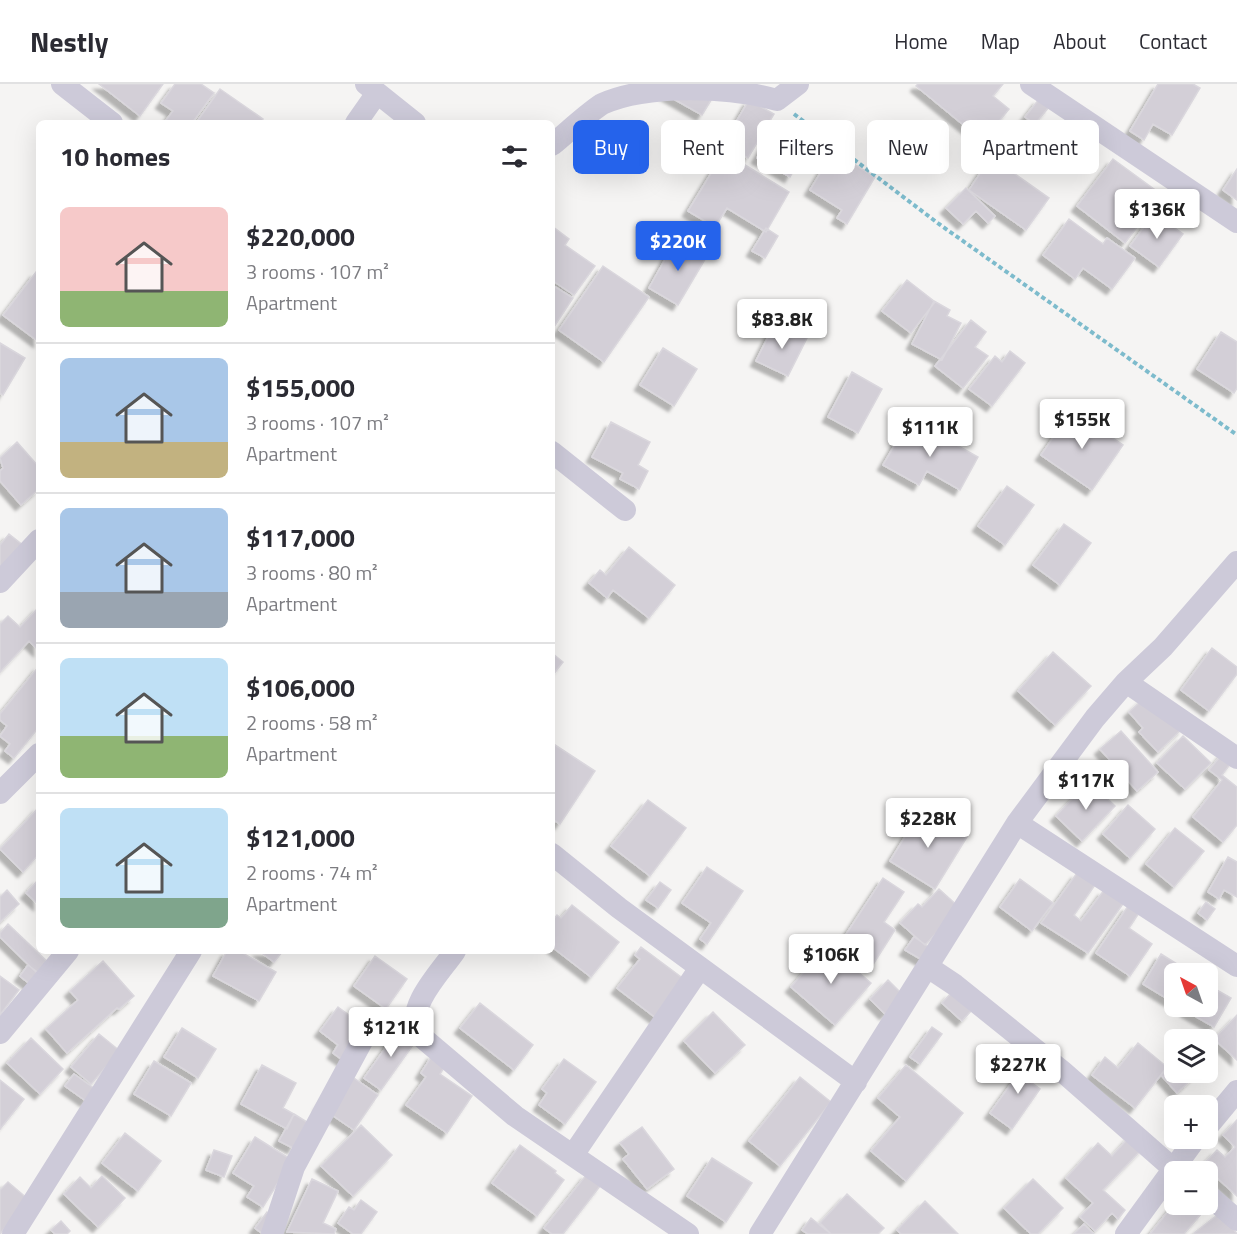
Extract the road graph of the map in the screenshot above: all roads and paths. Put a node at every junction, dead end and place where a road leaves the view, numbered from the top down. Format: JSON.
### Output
{"nodes":[{"id":1,"x":62,"y":84,"type":"edge"},
{"id":2,"x":798,"y":84,"type":"edge"},
{"id":3,"x":1031,"y":84,"type":"edge"},
{"id":4,"x":371,"y":88,"type":"edge"},
{"id":5,"x":777,"y":100,"type":"junction"},
{"id":6,"x":108,"y":120,"type":"edge"},
{"id":7,"x":357,"y":120,"type":"edge"},
{"id":8,"x":411,"y":120,"type":"edge"},
{"id":9,"x":555,"y":143,"type":"edge"},
{"id":10,"x":1237,"y":222,"type":"edge"},
{"id":11,"x":1237,"y":435,"type":"edge"},
{"id":12,"x":555,"y":454,"type":"edge"},
{"id":13,"x":625,"y":510,"type":"dead end"},
{"id":14,"x":36,"y":543,"type":"edge"},
{"id":15,"x":1237,"y":562,"type":"edge"},
{"id":16,"x":0,"y":582,"type":"edge"},
{"id":17,"x":1126,"y":682,"type":"junction"},
{"id":18,"x":36,"y":757,"type":"edge"},
{"id":19,"x":1237,"y":758,"type":"edge"},
{"id":20,"x":0,"y":793,"type":"edge"},
{"id":21,"x":1017,"y":823,"type":"junction"},
{"id":22,"x":555,"y":856,"type":"edge"},
{"id":23,"x":66,"y":954,"type":"edge"},
{"id":24,"x":189,"y":954,"type":"edge"},
{"id":25,"x":453,"y":954,"type":"edge"},
{"id":26,"x":1237,"y":966,"type":"edge"},
{"id":27,"x":928,"y":967,"type":"junction"},
{"id":28,"x":700,"y":968,"type":"junction"},
{"id":29,"x":0,"y":1033,"type":"edge"},
{"id":30,"x":362,"y":1041,"type":"dead end"},
{"id":31,"x":856,"y":1082,"type":"junction"},
{"id":32,"x":1237,"y":1091,"type":"edge"},
{"id":33,"x":1218,"y":1114,"type":"edge"},
{"id":34,"x":573,"y":1155,"type":"junction"},
{"id":35,"x":1166,"y":1161,"type":"edge"},
{"id":36,"x":1164,"y":1185,"type":"edge"},
{"id":37,"x":1218,"y":1204,"type":"edge"},
{"id":38,"x":1237,"y":1220,"type":"edge"},
{"id":39,"x":768,"y":1231,"type":"edge"},
{"id":40,"x":14,"y":1234,"type":"edge"},
{"id":41,"x":272,"y":1234,"type":"edge"},
{"id":42,"x":688,"y":1234,"type":"edge"},
{"id":43,"x":1126,"y":1234,"type":"edge"}],
"edges":[{"from":1,"to":6,"type":"street"},
{"from":2,"to":5,"type":"street"},
{"from":3,"to":10,"type":"street"},
{"from":4,"to":7,"type":"street"},
{"from":4,"to":8,"type":"street"},
{"from":5,"to":9,"type":"street"},
{"from":5,"to":11,"type":"path"},
{"from":12,"to":13,"type":"street"},
{"from":14,"to":16,"type":"street"},
{"from":15,"to":17,"type":"street"},
{"from":17,"to":19,"type":"street"},
{"from":17,"to":21,"type":"street"},
{"from":18,"to":20,"type":"street"},
{"from":21,"to":26,"type":"street"},
{"from":21,"to":27,"type":"street"},
{"from":22,"to":28,"type":"street"},
{"from":23,"to":29,"type":"street"},
{"from":24,"to":40,"type":"street"},
{"from":25,"to":34,"type":"street"},
{"from":27,"to":31,"type":"street"},
{"from":27,"to":35,"type":"street"},
{"from":28,"to":31,"type":"street"},
{"from":28,"to":34,"type":"street"},
{"from":30,"to":41,"type":"street"},
{"from":31,"to":39,"type":"street"},
{"from":32,"to":33,"type":"street"},
{"from":34,"to":42,"type":"street"},
{"from":36,"to":43,"type":"street"},
{"from":37,"to":38,"type":"street"}]}
